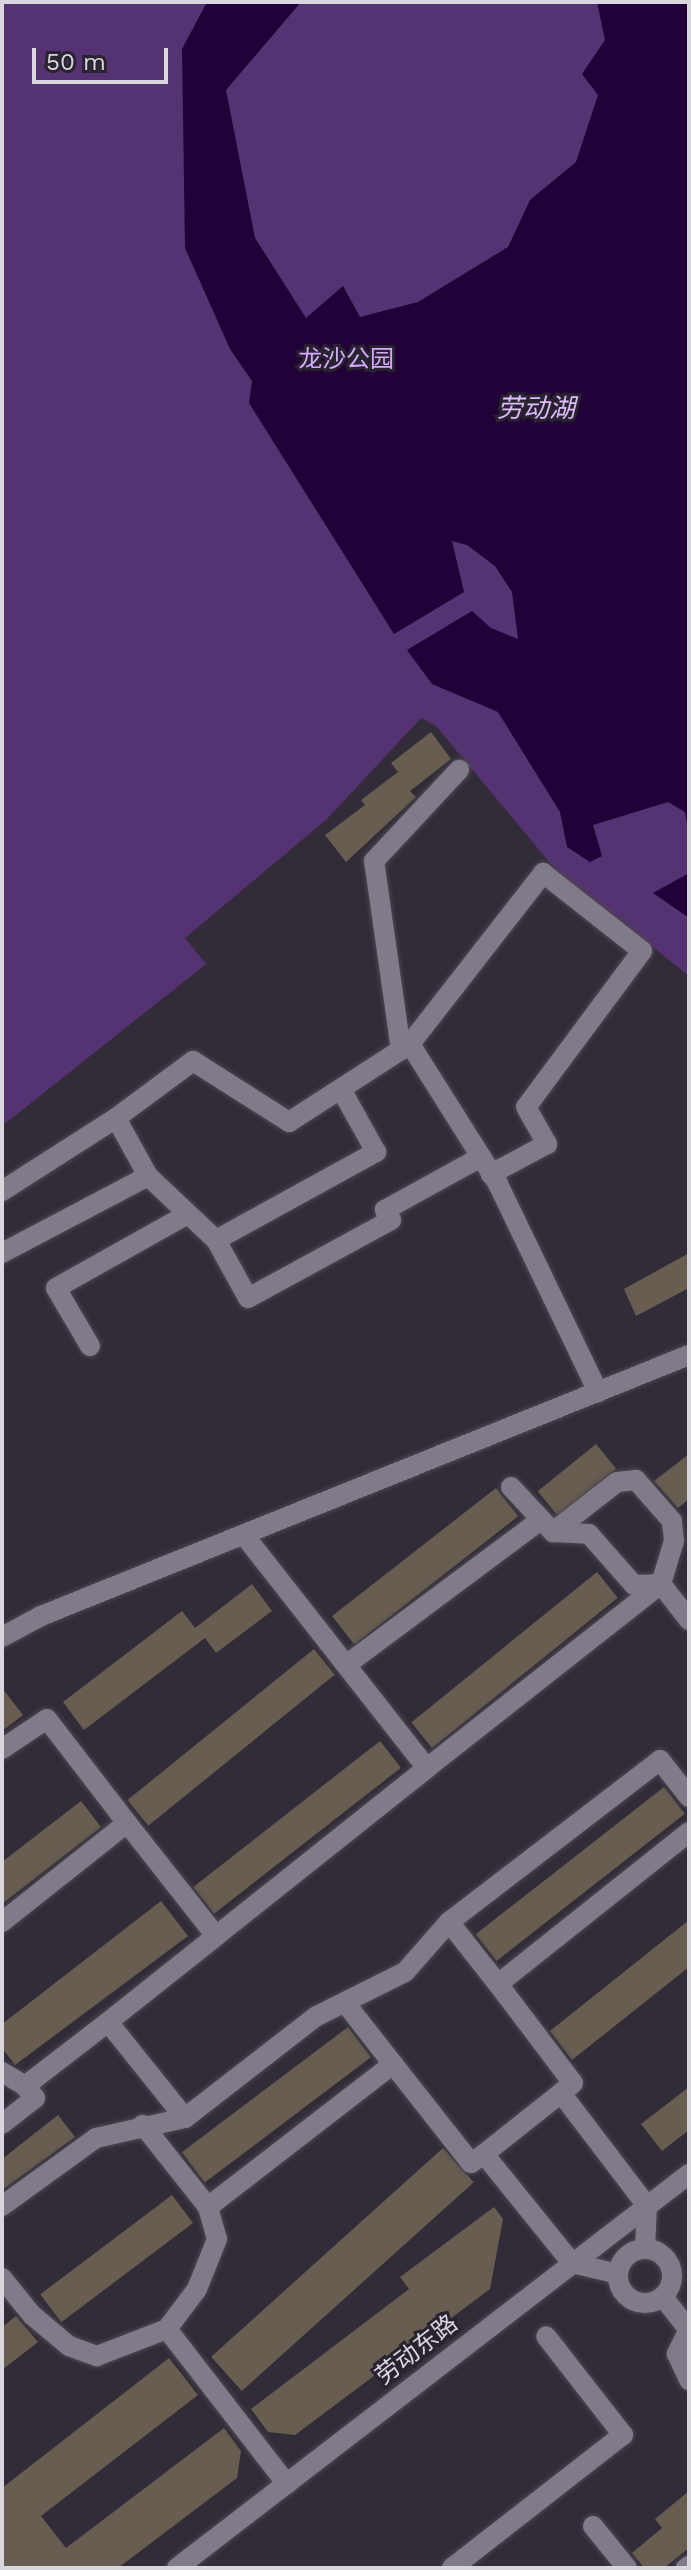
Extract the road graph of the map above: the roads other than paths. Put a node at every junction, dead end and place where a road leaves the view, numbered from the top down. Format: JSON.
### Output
{"nodes":[{"id":1,"x":459,"y":770,"type":"dead end"},
{"id":2,"x":405,"y":1047,"type":"junction"},
{"id":3,"x":341,"y":1089,"type":"junction"},
{"id":4,"x":116,"y":1118,"type":"junction"},
{"id":5,"x":486,"y":1166,"type":"junction"},
{"id":6,"x":148,"y":1176,"type":"junction"},
{"id":7,"x":2,"y":1191,"type":"edge"},
{"id":8,"x":188,"y":1214,"type":"junction"},
{"id":9,"x":216,"y":1240,"type":"junction"},
{"id":10,"x":2,"y":1253,"type":"edge"},
{"id":11,"x":90,"y":1346,"type":"dead end"},
{"id":12,"x":689,"y":1355,"type":"edge"},
{"id":13,"x":598,"y":1392,"type":"junction"},
{"id":14,"x":511,"y":1487,"type":"dead end"},
{"id":15,"x":689,"y":1509,"type":"edge"},
{"id":16,"x":672,"y":1521,"type":"junction"},
{"id":17,"x":546,"y":1527,"type":"junction"},
{"id":18,"x":244,"y":1535,"type":"junction"},
{"id":19,"x":661,"y":1584,"type":"junction"},
{"id":20,"x":689,"y":1620,"type":"edge"},
{"id":21,"x":2,"y":1637,"type":"edge"},
{"id":22,"x":346,"y":1665,"type":"junction"},
{"id":23,"x":2,"y":1749,"type":"edge"},
{"id":24,"x":427,"y":1768,"type":"junction"},
{"id":25,"x":689,"y":1797,"type":"edge"},
{"id":26,"x":127,"y":1823,"type":"junction"},
{"id":27,"x":689,"y":1832,"type":"edge"},
{"id":28,"x":2,"y":1922,"type":"edge"},
{"id":29,"x":449,"y":1922,"type":"junction"},
{"id":30,"x":216,"y":1936,"type":"junction"},
{"id":31,"x":498,"y":1984,"type":"junction"},
{"id":32,"x":346,"y":2004,"type":"junction"},
{"id":33,"x":108,"y":2022,"type":"junction"},
{"id":34,"x":393,"y":2064,"type":"junction"},
{"id":35,"x":2,"y":2072,"type":"edge"},
{"id":36,"x":25,"y":2086,"type":"junction"},
{"id":37,"x":561,"y":2093,"type":"junction"},
{"id":38,"x":185,"y":2118,"type":"junction"},
{"id":39,"x":2,"y":2124,"type":"edge"},
{"id":40,"x":143,"y":2125,"type":"junction"},
{"id":41,"x":484,"y":2154,"type":"junction"},
{"id":42,"x":689,"y":2174,"type":"edge"},
{"id":43,"x":2,"y":2206,"type":"edge"},
{"id":44,"x":647,"y":2206,"type":"junction"},
{"id":45,"x":208,"y":2207,"type":"junction"},
{"id":46,"x":645,"y":2249,"type":"junction"},
{"id":47,"x":572,"y":2263,"type":"junction"},
{"id":48,"x":618,"y":2274,"type":"junction"},
{"id":49,"x":2,"y":2278,"type":"edge"},
{"id":50,"x":663,"y":2297,"type":"junction"},
{"id":51,"x":167,"y":2329,"type":"junction"},
{"id":52,"x":689,"y":2329,"type":"edge"},
{"id":53,"x":546,"y":2336,"type":"dead end"},
{"id":54,"x":689,"y":2380,"type":"edge"},
{"id":55,"x":287,"y":2484,"type":"junction"},
{"id":56,"x":593,"y":2526,"type":"dead end"},
{"id":57,"x":177,"y":2568,"type":"edge"},
{"id":58,"x":452,"y":2568,"type":"edge"},
{"id":59,"x":627,"y":2568,"type":"edge"}],
"edges":[{"from":1,"to":2,"type":"street"},
{"from":2,"to":3,"type":"street"},
{"from":2,"to":5,"type":"street"},
{"from":2,"to":5,"type":"street"},
{"from":3,"to":4,"type":"street"},
{"from":3,"to":9,"type":"street"},
{"from":4,"to":6,"type":"street"},
{"from":4,"to":7,"type":"street"},
{"from":5,"to":9,"type":"street"},
{"from":5,"to":13,"type":"street"},
{"from":6,"to":8,"type":"street"},
{"from":6,"to":10,"type":"street"},
{"from":8,"to":9,"type":"street"},
{"from":8,"to":11,"type":"street"},
{"from":12,"to":13,"type":"street"},
{"from":13,"to":18,"type":"street"},
{"from":14,"to":17,"type":"street"},
{"from":15,"to":16,"type":"street"},
{"from":16,"to":17,"type":"street"},
{"from":16,"to":19,"type":"street"},
{"from":17,"to":19,"type":"street"},
{"from":17,"to":22,"type":"street"},
{"from":18,"to":21,"type":"street"},
{"from":18,"to":22,"type":"street"},
{"from":19,"to":20,"type":"street"},
{"from":19,"to":24,"type":"street"},
{"from":22,"to":24,"type":"street"},
{"from":23,"to":26,"type":"street"},
{"from":24,"to":30,"type":"street"},
{"from":25,"to":29,"type":"street"},
{"from":26,"to":28,"type":"street"},
{"from":26,"to":30,"type":"street"},
{"from":27,"to":31,"type":"street"},
{"from":29,"to":31,"type":"street"},
{"from":29,"to":32,"type":"street"},
{"from":30,"to":33,"type":"street"},
{"from":31,"to":37,"type":"street"},
{"from":32,"to":34,"type":"street"},
{"from":32,"to":38,"type":"street"},
{"from":33,"to":36,"type":"street"},
{"from":33,"to":38,"type":"street"},
{"from":34,"to":41,"type":"street"},
{"from":34,"to":45,"type":"street"},
{"from":35,"to":36,"type":"street"},
{"from":36,"to":39,"type":"street"},
{"from":37,"to":41,"type":"street"},
{"from":37,"to":44,"type":"street"},
{"from":38,"to":40,"type":"street"},
{"from":40,"to":43,"type":"street"},
{"from":40,"to":45,"type":"street"},
{"from":41,"to":47,"type":"street"},
{"from":42,"to":44,"type":"street","name":"劳动东路"},
{"from":44,"to":46,"type":"street"},
{"from":44,"to":47,"type":"street","name":"劳动东路"},
{"from":45,"to":51,"type":"street"},
{"from":46,"to":48,"type":"street"},
{"from":46,"to":50,"type":"street"},
{"from":47,"to":48,"type":"street"},
{"from":47,"to":55,"type":"street","name":"劳动东路"},
{"from":48,"to":50,"type":"street"},
{"from":49,"to":51,"type":"street"},
{"from":50,"to":52,"type":"street"},
{"from":51,"to":55,"type":"street"},
{"from":52,"to":54,"type":"street"},
{"from":53,"to":58,"type":"street"},
{"from":55,"to":57,"type":"street","name":"劳动东路"},
{"from":56,"to":59,"type":"street"}]}
